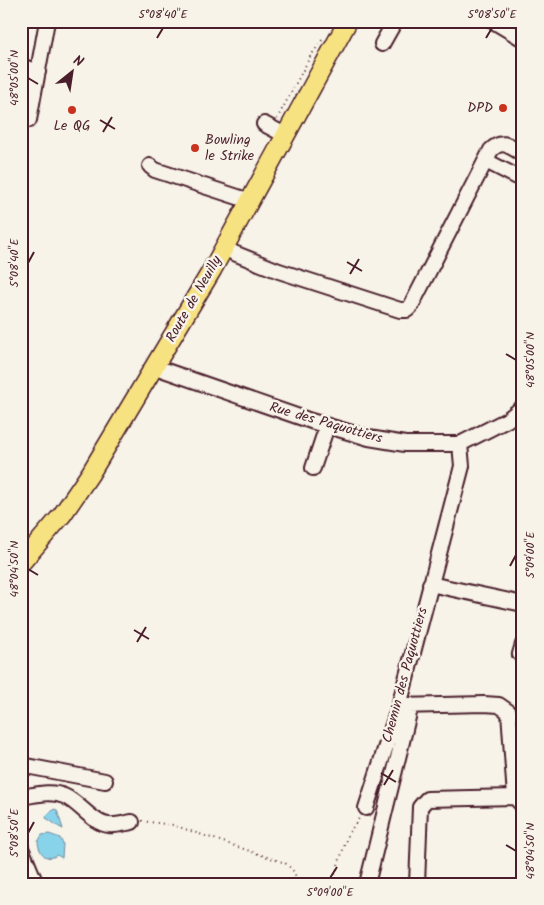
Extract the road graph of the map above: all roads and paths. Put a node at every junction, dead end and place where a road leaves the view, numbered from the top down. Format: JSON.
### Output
{"nodes":[{"id":1,"x":46,"y":21,"type":"edge"},
{"id":2,"x":348,"y":21,"type":"edge"},
{"id":3,"x":394,"y":21,"type":"edge"},
{"id":4,"x":494,"y":21,"type":"edge"},
{"id":5,"x":326,"y":34,"type":"dead end"},
{"id":6,"x":523,"y":39,"type":"edge"},
{"id":7,"x":382,"y":44,"type":"dead end"},
{"id":8,"x":21,"y":66,"type":"edge"},
{"id":9,"x":38,"y":72,"type":"junction"},
{"id":10,"x":29,"y":120,"type":"dead end"},
{"id":11,"x":274,"y":129,"type":"junction"},
{"id":12,"x":523,"y":154,"type":"edge"},
{"id":13,"x":486,"y":161,"type":"junction"},
{"id":14,"x":150,"y":166,"type":"dead end"},
{"id":15,"x":523,"y":180,"type":"edge"},
{"id":16,"x":250,"y":201,"type":"junction"},
{"id":17,"x":224,"y":247,"type":"junction"},
{"id":18,"x":155,"y":367,"type":"junction"},
{"id":19,"x":523,"y":407,"type":"edge"},
{"id":20,"x":327,"y":426,"type":"junction"},
{"id":21,"x":460,"y":444,"type":"junction"},
{"id":22,"x":313,"y":468,"type":"dead end"},
{"id":23,"x":21,"y":564,"type":"edge"},
{"id":24,"x":430,"y":584,"type":"junction"},
{"id":25,"x":523,"y":604,"type":"edge"},
{"id":26,"x":523,"y":644,"type":"edge"},
{"id":27,"x":523,"y":656,"type":"edge"},
{"id":28,"x":405,"y":705,"type":"junction"},
{"id":29,"x":21,"y":765,"type":"edge"},
{"id":30,"x":106,"y":781,"type":"dead end"},
{"id":31,"x":519,"y":796,"type":"edge"},
{"id":32,"x":21,"y":797,"type":"edge"},
{"id":33,"x":366,"y":808,"type":"joint"},
{"id":34,"x":132,"y":822,"type":"joint"},
{"id":35,"x":21,"y":848,"type":"edge"},
{"id":36,"x":36,"y":884,"type":"edge"},
{"id":37,"x":295,"y":884,"type":"edge"},
{"id":38,"x":332,"y":884,"type":"edge"},
{"id":39,"x":368,"y":884,"type":"edge"},
{"id":40,"x":417,"y":884,"type":"edge"}],
"edges":[{"from":1,"to":9,"type":"street"},
{"from":2,"to":11,"type":"main road","name":"Route de Neuilly"},
{"from":3,"to":7,"type":"street"},
{"from":4,"to":6,"type":"street"},
{"from":5,"to":11,"type":"path"},
{"from":8,"to":9,"type":"street"},
{"from":9,"to":10,"type":"street"},
{"from":11,"to":16,"type":"main road","name":"Route de Neuilly"},
{"from":12,"to":13,"type":"street"},
{"from":13,"to":15,"type":"street"},
{"from":13,"to":17,"type":"street"},
{"from":14,"to":16,"type":"street"},
{"from":16,"to":17,"type":"main road","name":"Route de Neuilly"},
{"from":17,"to":18,"type":"main road","name":"Route de Neuilly"},
{"from":18,"to":20,"type":"street","name":"Rue des Paquottiers"},
{"from":18,"to":23,"type":"main road","name":"Route de Neuilly"},
{"from":19,"to":21,"type":"street","name":"Rue des Paquottiers"},
{"from":20,"to":21,"type":"street","name":"Rue des Paquottiers"},
{"from":20,"to":22,"type":"street"},
{"from":21,"to":24,"type":"street","name":"Chemin des Paquottiers"},
{"from":24,"to":25,"type":"street"},
{"from":24,"to":28,"type":"street","name":"Chemin des Paquottiers"},
{"from":26,"to":27,"type":"street"},
{"from":28,"to":31,"type":"street"},
{"from":28,"to":33,"type":"street","name":"Chemin des Paquottiers"},
{"from":28,"to":39,"type":"street"},
{"from":29,"to":30,"type":"street"},
{"from":31,"to":40,"type":"street"},
{"from":32,"to":34,"type":"street"},
{"from":33,"to":38,"type":"path"},
{"from":34,"to":37,"type":"path"},
{"from":35,"to":36,"type":"street"}]}
